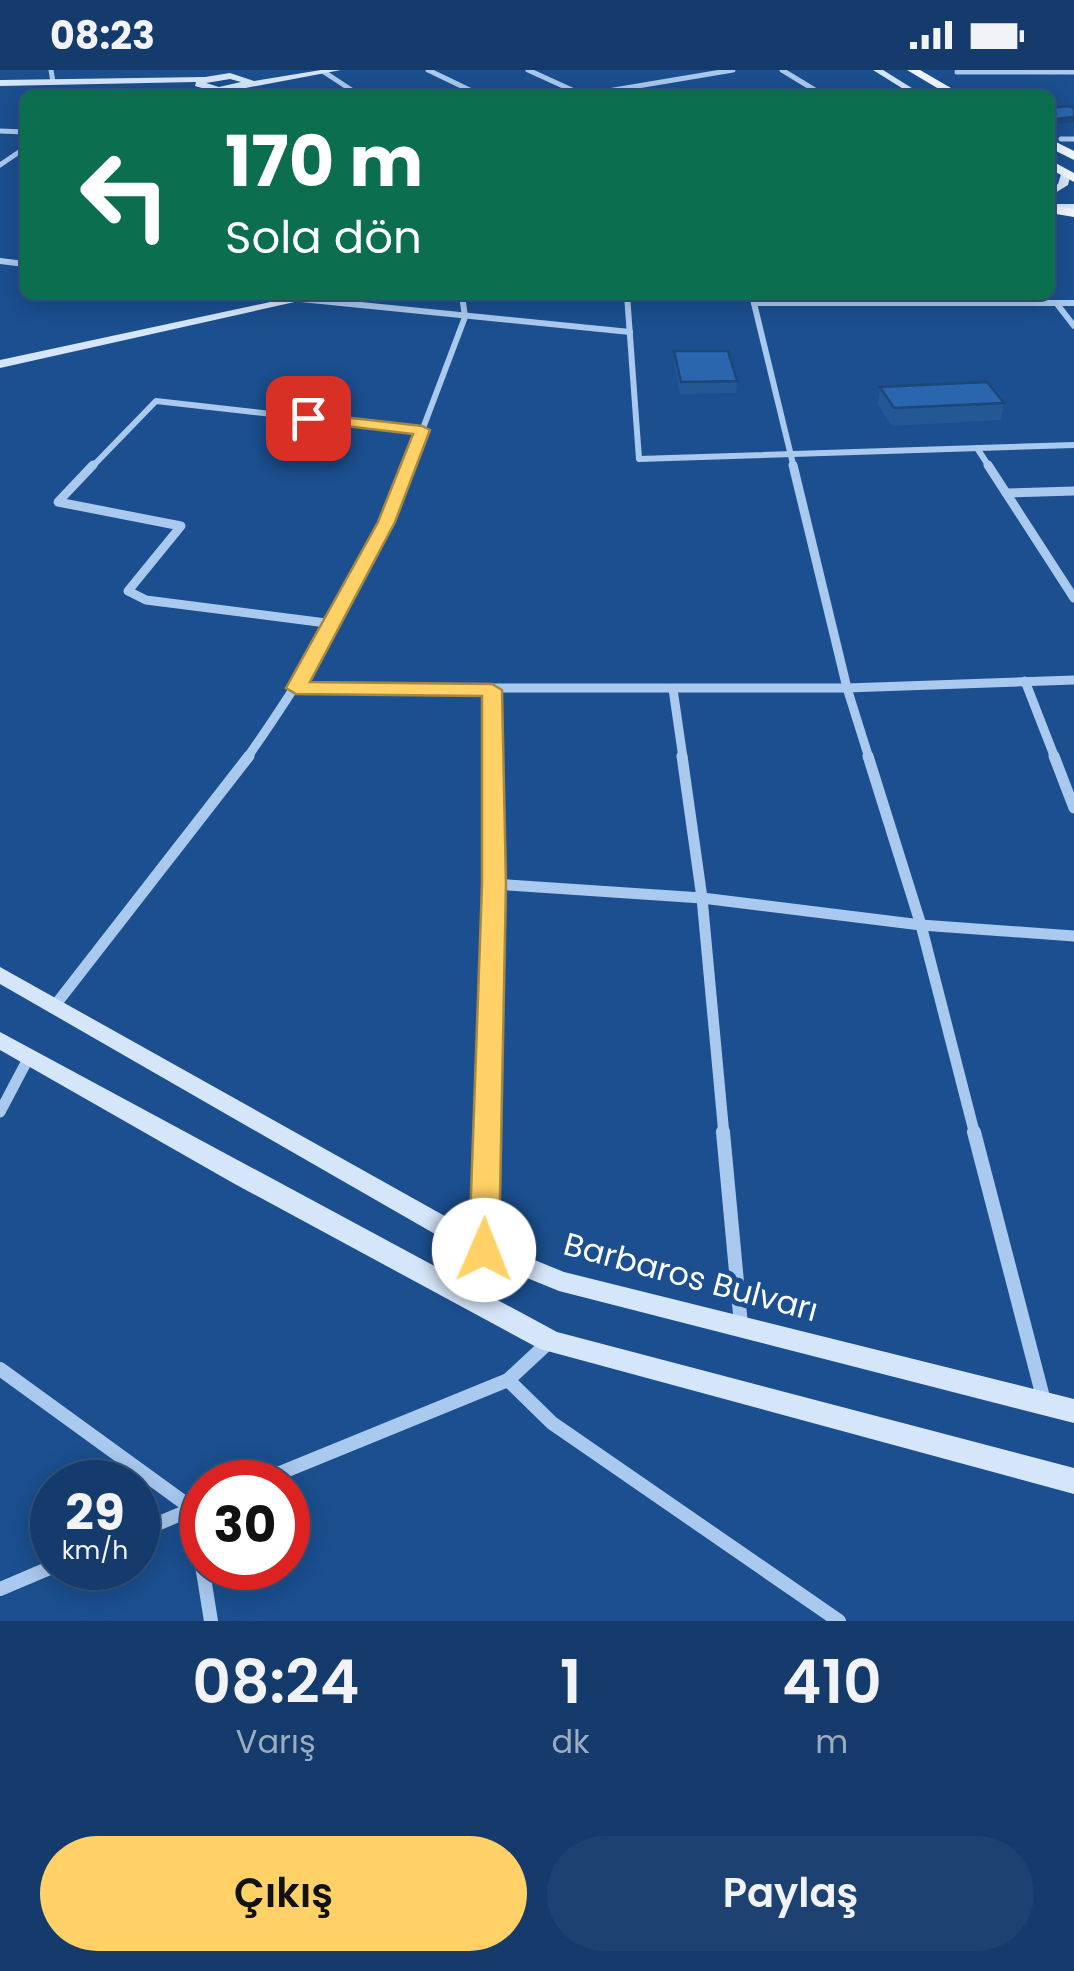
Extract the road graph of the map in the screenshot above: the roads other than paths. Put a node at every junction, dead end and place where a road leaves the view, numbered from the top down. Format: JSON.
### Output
{"nodes":[{"id":1,"x":51,"y":70,"type":"edge"},
{"id":2,"x":289,"y":70,"type":"edge"},
{"id":3,"x":337,"y":70,"type":"edge"},
{"id":4,"x":428,"y":70,"type":"edge"},
{"id":5,"x":528,"y":70,"type":"edge"},
{"id":6,"x":733,"y":70,"type":"edge"},
{"id":7,"x":782,"y":70,"type":"edge"},
{"id":8,"x":877,"y":70,"type":"edge"},
{"id":9,"x":894,"y":70,"type":"edge"},
{"id":10,"x":912,"y":70,"type":"edge"},
{"id":11,"x":928,"y":70,"type":"edge"},
{"id":12,"x":324,"y":72,"type":"edge"},
{"id":13,"x":956,"y":72,"type":"edge"},
{"id":14,"x":1074,"y":72,"type":"edge"},
{"id":15,"x":232,"y":74,"type":"edge"},
{"id":16,"x":53,"y":82,"type":"junction"},
{"id":17,"x":202,"y":83,"type":"junction"},
{"id":18,"x":0,"y":86,"type":"edge"},
{"id":19,"x":248,"y":90,"type":"edge"},
{"id":20,"x":352,"y":90,"type":"edge"},
{"id":21,"x":470,"y":90,"type":"edge"},
{"id":22,"x":573,"y":90,"type":"edge"},
{"id":23,"x":614,"y":90,"type":"edge"},
{"id":24,"x":815,"y":90,"type":"edge"},
{"id":25,"x":911,"y":90,"type":"edge"},
{"id":26,"x":929,"y":90,"type":"edge"},
{"id":27,"x":948,"y":90,"type":"edge"},
{"id":28,"x":963,"y":90,"type":"edge"},
{"id":29,"x":1062,"y":140,"type":"edge"},
{"id":30,"x":1074,"y":156,"type":"edge"},
{"id":31,"x":1071,"y":173,"type":"edge"},
{"id":32,"x":1055,"y":192,"type":"edge"},
{"id":33,"x":245,"y":300,"type":"edge"},
{"id":34,"x":295,"y":300,"type":"edge"},
{"id":35,"x":309,"y":300,"type":"edge"},
{"id":36,"x":463,"y":300,"type":"edge"},
{"id":37,"x":627,"y":300,"type":"edge"},
{"id":38,"x":753,"y":300,"type":"edge"},
{"id":39,"x":811,"y":300,"type":"edge"},
{"id":40,"x":1037,"y":300,"type":"edge"},
{"id":41,"x":1074,"y":302,"type":"edge"},
{"id":42,"x":1041,"y":304,"type":"junction"},
{"id":43,"x":1057,"y":304,"type":"junction"},
{"id":44,"x":465,"y":318,"type":"junction"},
{"id":45,"x":1074,"y":326,"type":"edge"},
{"id":46,"x":630,"y":332,"type":"junction"},
{"id":47,"x":0,"y":350,"type":"edge"},
{"id":48,"x":0,"y":364,"type":"edge"},
{"id":49,"x":422,"y":430,"type":"junction"},
{"id":50,"x":1074,"y":444,"type":"edge"},
{"id":51,"x":978,"y":448,"type":"junction"},
{"id":52,"x":788,"y":455,"type":"junction"},
{"id":53,"x":1074,"y":491,"type":"edge"},
{"id":54,"x":1006,"y":493,"type":"junction"},
{"id":55,"x":1074,"y":598,"type":"edge"},
{"id":56,"x":334,"y":624,"type":"junction"},
{"id":57,"x":1074,"y":680,"type":"edge"},
{"id":58,"x":1025,"y":681,"type":"junction"},
{"id":59,"x":296,"y":688,"type":"junction"},
{"id":60,"x":847,"y":688,"type":"junction"},
{"id":61,"x":673,"y":689,"type":"junction"},
{"id":62,"x":492,"y":690,"type":"junction"},
{"id":63,"x":1074,"y":808,"type":"edge"},
{"id":64,"x":494,"y":884,"type":"junction"},
{"id":65,"x":702,"y":898,"type":"junction"},
{"id":66,"x":921,"y":926,"type":"junction"},
{"id":67,"x":1074,"y":936,"type":"edge"},
{"id":68,"x":0,"y":974,"type":"edge"},
{"id":69,"x":53,"y":1008,"type":"junction"},
{"id":70,"x":0,"y":1040,"type":"edge"},
{"id":71,"x":29,"y":1057,"type":"junction"},
{"id":72,"x":0,"y":1112,"type":"edge"},
{"id":73,"x":484,"y":1250,"type":"junction"},
{"id":74,"x":741,"y":1326,"type":"junction"},
{"id":75,"x":550,"y":1341,"type":"junction"},
{"id":76,"x":0,"y":1369,"type":"edge"},
{"id":77,"x":508,"y":1380,"type":"junction"},
{"id":78,"x":1045,"y":1406,"type":"junction"},
{"id":79,"x":1074,"y":1411,"type":"edge"},
{"id":80,"x":310,"y":1461,"type":"edge"},
{"id":81,"x":1074,"y":1480,"type":"edge"},
{"id":82,"x":180,"y":1494,"type":"edge"},
{"id":83,"x":30,"y":1577,"type":"edge"},
{"id":84,"x":0,"y":1589,"type":"edge"},
{"id":85,"x":207,"y":1590,"type":"edge"},
{"id":86,"x":210,"y":1621,"type":"edge"},
{"id":87,"x":839,"y":1621,"type":"edge"}],
"edges":[{"from":1,"to":16,"type":"street"},
{"from":2,"to":15,"type":"street"},
{"from":3,"to":12,"type":"street"},
{"from":4,"to":21,"type":"street"},
{"from":5,"to":22,"type":"street"},
{"from":6,"to":23,"type":"street"},
{"from":7,"to":24,"type":"street"},
{"from":8,"to":25,"type":"street"},
{"from":9,"to":26,"type":"main road"},
{"from":10,"to":27,"type":"main road"},
{"from":11,"to":28,"type":"main road"},
{"from":12,"to":19,"type":"street"},
{"from":12,"to":20,"type":"street"},
{"from":13,"to":14,"type":"street"},
{"from":15,"to":17,"type":"street"},
{"from":15,"to":19,"type":"street"},
{"from":16,"to":17,"type":"street"},
{"from":16,"to":18,"type":"street"},
{"from":17,"to":18,"type":"street"},
{"from":17,"to":19,"type":"street"},
{"from":29,"to":30,"type":"main road"},
{"from":31,"to":32,"type":"street"},
{"from":33,"to":47,"type":"street"},
{"from":34,"to":48,"type":"street"},
{"from":35,"to":44,"type":"street"},
{"from":36,"to":44,"type":"street"},
{"from":37,"to":46,"type":"street"},
{"from":38,"to":52,"type":"street"},
{"from":39,"to":42,"type":"street"},
{"from":40,"to":42,"type":"street"},
{"from":41,"to":43,"type":"street"},
{"from":42,"to":43,"type":"street"},
{"from":43,"to":45,"type":"street"},
{"from":44,"to":46,"type":"street"},
{"from":44,"to":49,"type":"street"},
{"from":46,"to":52,"type":"street"},
{"from":49,"to":56,"type":"street"},
{"from":49,"to":56,"type":"street"},
{"from":50,"to":51,"type":"street"},
{"from":51,"to":52,"type":"street"},
{"from":51,"to":54,"type":"street"},
{"from":52,"to":60,"type":"street"},
{"from":53,"to":54,"type":"street"},
{"from":54,"to":55,"type":"street"},
{"from":56,"to":59,"type":"street"},
{"from":57,"to":58,"type":"street"},
{"from":58,"to":60,"type":"street"},
{"from":58,"to":63,"type":"street"},
{"from":59,"to":62,"type":"street"},
{"from":59,"to":69,"type":"street"},
{"from":60,"to":61,"type":"street"},
{"from":60,"to":66,"type":"street"},
{"from":61,"to":62,"type":"street"},
{"from":61,"to":65,"type":"street"},
{"from":62,"to":64,"type":"street"},
{"from":64,"to":65,"type":"street"},
{"from":64,"to":73,"type":"street"},
{"from":65,"to":66,"type":"street"},
{"from":65,"to":74,"type":"street"},
{"from":66,"to":67,"type":"street"},
{"from":66,"to":78,"type":"street"},
{"from":68,"to":69,"type":"street","name":"Barbaros Bulvarı"},
{"from":69,"to":73,"type":"street","name":"Barbaros Bulvarı"},
{"from":70,"to":71,"type":"street"},
{"from":71,"to":72,"type":"street"},
{"from":71,"to":75,"type":"street"},
{"from":73,"to":74,"type":"street","name":"Barbaros Bulvarı"},
{"from":74,"to":78,"type":"street","name":"Barbaros Bulvarı"},
{"from":75,"to":77,"type":"street"},
{"from":75,"to":81,"type":"street"},
{"from":76,"to":82,"type":"street"},
{"from":77,"to":80,"type":"street"},
{"from":77,"to":87,"type":"street"},
{"from":78,"to":79,"type":"street","name":"Barbaros Bulvarı"},
{"from":83,"to":84,"type":"street"},
{"from":85,"to":86,"type":"street"}]}
